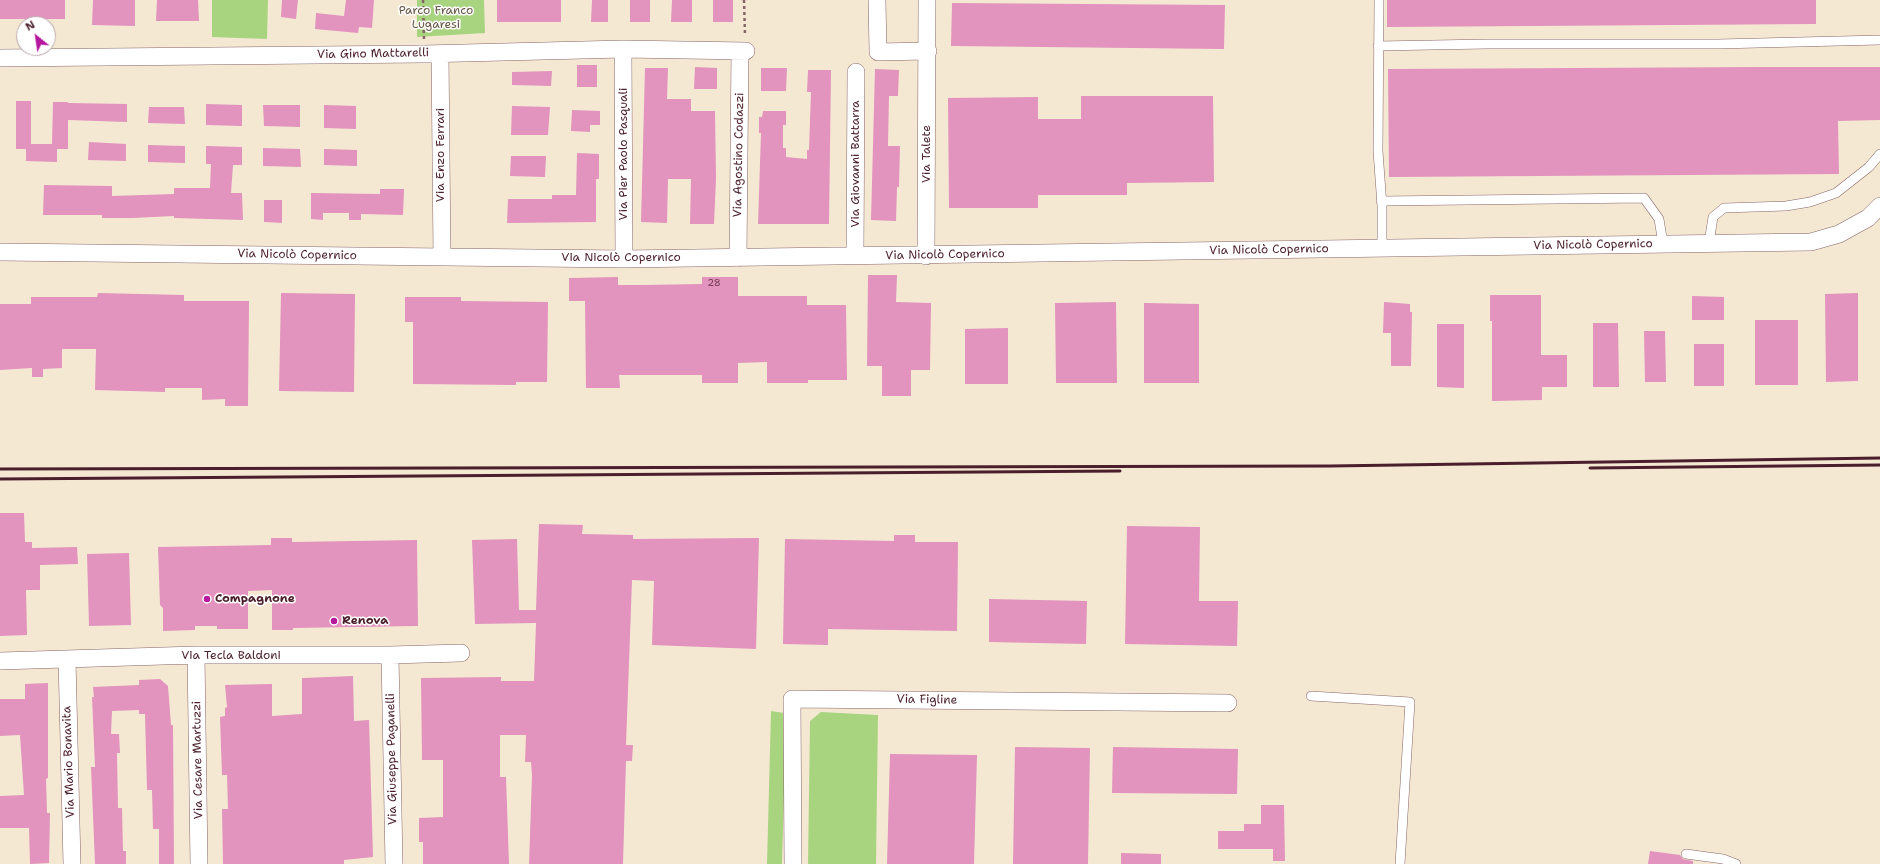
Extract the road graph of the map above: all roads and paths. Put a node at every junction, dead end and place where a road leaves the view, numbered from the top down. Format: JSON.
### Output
{"nodes":[{"id":1,"x":423,"y":0,"type":"edge"},
{"id":2,"x":744,"y":0,"type":"edge"},
{"id":3,"x":877,"y":0,"type":"edge"},
{"id":4,"x":927,"y":0,"type":"edge"},
{"id":5,"x":1379,"y":0,"type":"edge"},
{"id":6,"x":1880,"y":40,"type":"edge"},
{"id":7,"x":1378,"y":46,"type":"junction"},
{"id":8,"x":623,"y":49,"type":"junction"},
{"id":9,"x":743,"y":51,"type":"junction"},
{"id":10,"x":928,"y":51,"type":"junction"},
{"id":11,"x":432,"y":54,"type":"junction"},
{"id":12,"x":0,"y":58,"type":"edge"},
{"id":13,"x":856,"y":72,"type":"dead end"},
{"id":14,"x":1880,"y":154,"type":"edge"},
{"id":15,"x":1381,"y":201,"type":"junction"},
{"id":16,"x":1880,"y":206,"type":"edge"},
{"id":17,"x":1709,"y":243,"type":"junction"},
{"id":18,"x":1663,"y":244,"type":"junction"},
{"id":19,"x":1382,"y":248,"type":"junction"},
{"id":20,"x":0,"y":252,"type":"edge"},
{"id":21,"x":442,"y":256,"type":"junction"},
{"id":22,"x":855,"y":256,"type":"junction"},
{"id":23,"x":926,"y":256,"type":"junction"},
{"id":24,"x":738,"y":258,"type":"junction"},
{"id":25,"x":624,"y":259,"type":"junction"},
{"id":26,"x":461,"y":653,"type":"dead end"},
{"id":27,"x":390,"y":655,"type":"junction"},
{"id":28,"x":196,"y":656,"type":"junction"},
{"id":29,"x":67,"y":659,"type":"junction"},
{"id":30,"x":0,"y":661,"type":"edge"},
{"id":31,"x":1311,"y":696,"type":"dead end"},
{"id":32,"x":1228,"y":703,"type":"dead end"},
{"id":33,"x":1686,"y":854,"type":"dead end"},
{"id":34,"x":72,"y":864,"type":"edge"},
{"id":35,"x":199,"y":864,"type":"edge"},
{"id":36,"x":394,"y":864,"type":"edge"},
{"id":37,"x":793,"y":864,"type":"edge"},
{"id":38,"x":1400,"y":864,"type":"edge"},
{"id":39,"x":1736,"y":864,"type":"edge"}],
"edges":[{"from":1,"to":11,"type":"path"},
{"from":2,"to":9,"type":"path"},
{"from":3,"to":10,"type":"street"},
{"from":4,"to":10,"type":"street","name":"Via Talete"},
{"from":5,"to":7,"type":"lane"},
{"from":6,"to":7,"type":"lane"},
{"from":7,"to":15,"type":"lane"},
{"from":8,"to":9,"type":"street","name":"Via Gino Mattarelli"},
{"from":8,"to":11,"type":"street","name":"Via Gino Mattarelli"},
{"from":8,"to":25,"type":"street","name":"Via Pier Paolo Pasquali"},
{"from":9,"to":24,"type":"street","name":"Via Agostino Codazzi"},
{"from":10,"to":23,"type":"street","name":"Via Talete"},
{"from":11,"to":12,"type":"street","name":"Via Gino Mattarelli"},
{"from":11,"to":21,"type":"street","name":"Via Enzo Ferrari"},
{"from":13,"to":22,"type":"street","name":"Via Giovanni Battarra"},
{"from":14,"to":17,"type":"lane"},
{"from":15,"to":18,"type":"lane"},
{"from":15,"to":19,"type":"lane"},
{"from":16,"to":17,"type":"street","name":"Via Nicolò Copernico"},
{"from":17,"to":18,"type":"street","name":"Via Nicolò Copernico"},
{"from":18,"to":19,"type":"street","name":"Via Nicolò Copernico"},
{"from":19,"to":23,"type":"street","name":"Via Nicolò Copernico"},
{"from":20,"to":21,"type":"street","name":"Via Nicolò Copernico"},
{"from":21,"to":25,"type":"street","name":"Via Nicolò Copernico"},
{"from":22,"to":23,"type":"street","name":"Via Nicolò Copernico"},
{"from":22,"to":24,"type":"street","name":"Via Nicolò Copernico"},
{"from":24,"to":25,"type":"street","name":"Via Nicolò Copernico"},
{"from":26,"to":27,"type":"street","name":"Via Tecla Baldoni"},
{"from":27,"to":28,"type":"street","name":"Via Tecla Baldoni"},
{"from":27,"to":36,"type":"street","name":"Via Giuseppe Paganelli"},
{"from":28,"to":29,"type":"street","name":"Via Tecla Baldoni"},
{"from":28,"to":35,"type":"street","name":"Via Cesare Martuzzi"},
{"from":29,"to":30,"type":"street","name":"Via Tecla Baldoni"},
{"from":29,"to":34,"type":"street","name":"Via Mario Bonavita"},
{"from":31,"to":38,"type":"lane"},
{"from":32,"to":37,"type":"street","name":"Via Figline"},
{"from":33,"to":39,"type":"lane"}]}
